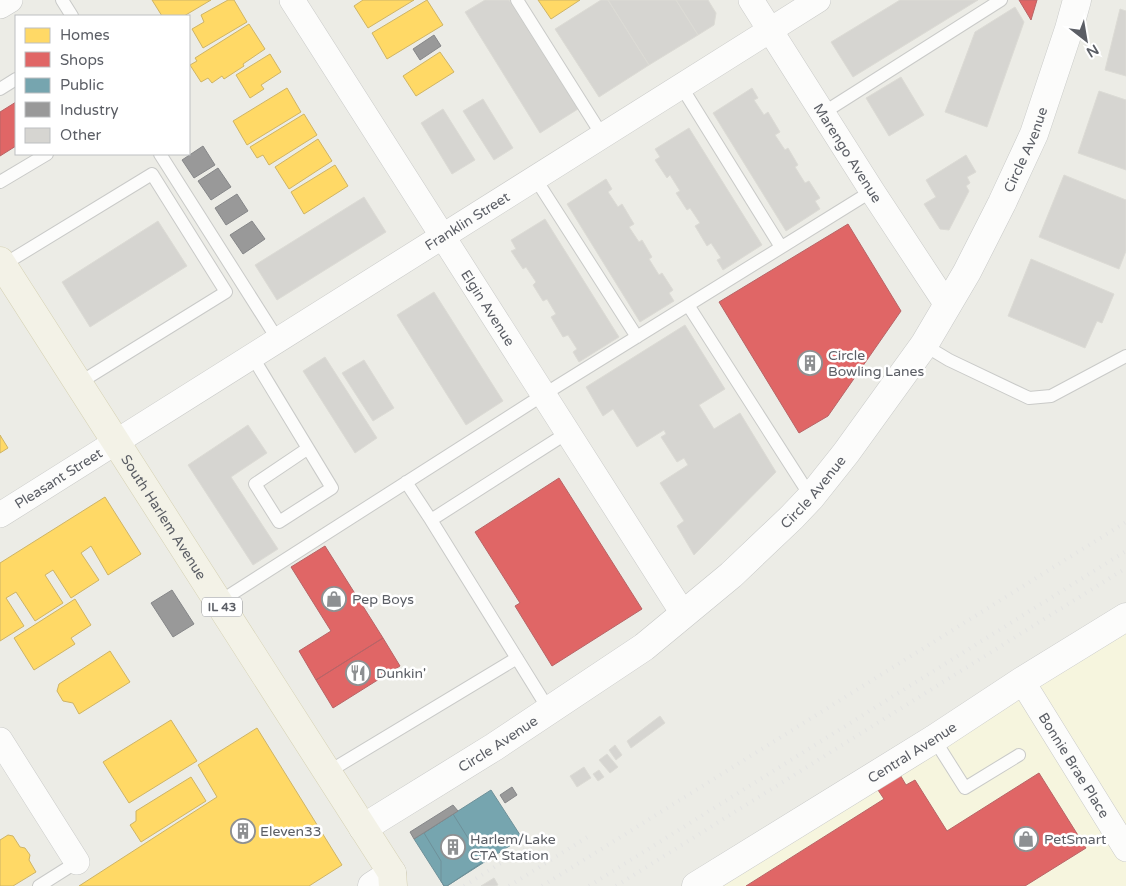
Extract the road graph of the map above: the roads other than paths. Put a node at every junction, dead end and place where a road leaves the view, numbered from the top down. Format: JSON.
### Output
{"nodes":[{"id":1,"x":10,"y":0,"type":"edge"},
{"id":2,"x":62,"y":0,"type":"edge"},
{"id":3,"x":292,"y":0,"type":"edge"},
{"id":4,"x":517,"y":0,"type":"edge"},
{"id":5,"x":751,"y":0,"type":"edge"},
{"id":6,"x":818,"y":0,"type":"edge"},
{"id":7,"x":1001,"y":0,"type":"edge"},
{"id":8,"x":1077,"y":0,"type":"edge"},
{"id":9,"x":0,"y":6,"type":"edge"},
{"id":10,"x":71,"y":15,"type":"edge"},
{"id":11,"x":770,"y":30,"type":"junction"},
{"id":12,"x":15,"y":80,"type":"edge"},
{"id":13,"x":681,"y":86,"type":"junction"},
{"id":14,"x":0,"y":89,"type":"edge"},
{"id":15,"x":822,"y":113,"type":"junction"},
{"id":16,"x":602,"y":136,"type":"junction"},
{"id":17,"x":45,"y":155,"type":"edge"},
{"id":18,"x":161,"y":155,"type":"edge"},
{"id":19,"x":535,"y":178,"type":"junction"},
{"id":20,"x":0,"y":182,"type":"edge"},
{"id":21,"x":872,"y":191,"type":"junction"},
{"id":22,"x":443,"y":236,"type":"junction"},
{"id":23,"x":781,"y":247,"type":"junction"},
{"id":24,"x":2,"y":263,"type":"edge"},
{"id":25,"x":688,"y":305,"type":"junction"},
{"id":26,"x":947,"y":305,"type":"junction"},
{"id":27,"x":637,"y":337,"type":"junction"},
{"id":28,"x":278,"y":340,"type":"junction"},
{"id":29,"x":924,"y":345,"type":"junction"},
{"id":30,"x":252,"y":356,"type":"junction"},
{"id":31,"x":1126,"y":356,"type":"edge"},
{"id":32,"x":79,"y":383,"type":"junction"},
{"id":33,"x":543,"y":395,"type":"junction"},
{"id":34,"x":567,"y":433,"type":"junction"},
{"id":35,"x":116,"y":442,"type":"junction"},
{"id":36,"x":308,"y":449,"type":"junction"},
{"id":37,"x":406,"y":482,"type":"junction"},
{"id":38,"x":811,"y":497,"type":"junction"},
{"id":39,"x":0,"y":515,"type":"edge"},
{"id":40,"x":431,"y":520,"type":"junction"},
{"id":41,"x":219,"y":602,"type":"junction"},
{"id":42,"x":684,"y":615,"type":"junction"},
{"id":43,"x":1126,"y":616,"type":"edge"},
{"id":44,"x":517,"y":658,"type":"junction"},
{"id":45,"x":1022,"y":681,"type":"junction"},
{"id":46,"x":549,"y":710,"type":"junction"},
{"id":47,"x":934,"y":739,"type":"junction"},
{"id":48,"x":0,"y":740,"type":"edge"},
{"id":49,"x":1019,"y":755,"type":"dead end"},
{"id":50,"x":328,"y":772,"type":"junction"},
{"id":51,"x":364,"y":828,"type":"junction"},
{"id":52,"x":1126,"y":849,"type":"edge"},
{"id":53,"x":77,"y":862,"type":"joint"},
{"id":54,"x":386,"y":882,"type":"edge"},
{"id":55,"x":39,"y":886,"type":"edge"},
{"id":56,"x":416,"y":886,"type":"edge"},
{"id":57,"x":696,"y":886,"type":"edge"}],
"edges":[{"from":1,"to":9,"type":"street"},
{"from":2,"to":10,"type":"lane"},
{"from":3,"to":22,"type":"street","name":"Elgin Avenue"},
{"from":4,"to":16,"type":"lane"},
{"from":5,"to":11,"type":"street","name":"Marengo Avenue"},
{"from":6,"to":11,"type":"street","name":"Franklin Street"},
{"from":7,"to":15,"type":"lane"},
{"from":8,"to":26,"type":"street","name":"Circle Avenue"},
{"from":11,"to":13,"type":"street","name":"Franklin Street"},
{"from":11,"to":15,"type":"street","name":"Marengo Avenue"},
{"from":12,"to":14,"type":"lane"},
{"from":13,"to":16,"type":"street","name":"Franklin Street"},
{"from":13,"to":23,"type":"lane"},
{"from":15,"to":21,"type":"street","name":"Marengo Avenue"},
{"from":16,"to":19,"type":"street","name":"Franklin Street"},
{"from":17,"to":20,"type":"lane"},
{"from":18,"to":28,"type":"lane"},
{"from":19,"to":22,"type":"street","name":"Franklin Street"},
{"from":19,"to":27,"type":"lane"},
{"from":21,"to":23,"type":"lane"},
{"from":21,"to":26,"type":"street","name":"Marengo Avenue"},
{"from":22,"to":28,"type":"street","name":"Franklin Street"},
{"from":22,"to":33,"type":"street","name":"Elgin Avenue"},
{"from":23,"to":25,"type":"lane"},
{"from":24,"to":32,"type":"main road","name":"South Harlem Avenue","number":"IL 43"},
{"from":24,"to":32,"type":"lane"},
{"from":25,"to":27,"type":"lane"},
{"from":25,"to":38,"type":"lane"},
{"from":26,"to":29,"type":"street","name":"Circle Avenue"},
{"from":27,"to":33,"type":"lane"},
{"from":28,"to":30,"type":"street","name":"Franklin Street"},
{"from":29,"to":31,"type":"lane"},
{"from":29,"to":38,"type":"street","name":"Circle Avenue"},
{"from":30,"to":35,"type":"street","name":"Franklin Street"},
{"from":30,"to":36,"type":"lane"},
{"from":32,"to":35,"type":"main road","name":"South Harlem Avenue","number":"IL 43"},
{"from":33,"to":34,"type":"street","name":"Elgin Avenue"},
{"from":33,"to":37,"type":"lane"},
{"from":34,"to":40,"type":"lane"},
{"from":34,"to":42,"type":"street","name":"Elgin Avenue"},
{"from":35,"to":39,"type":"street","name":"Pleasant Street"},
{"from":35,"to":41,"type":"main road","name":"South Harlem Avenue","number":"IL 43"},
{"from":36,"to":36,"type":"lane"},
{"from":37,"to":40,"type":"lane"},
{"from":37,"to":41,"type":"lane"},
{"from":38,"to":42,"type":"street","name":"Circle Avenue"},
{"from":40,"to":44,"type":"lane"},
{"from":41,"to":50,"type":"main road","name":"South Harlem Avenue","number":"IL 43"},
{"from":42,"to":46,"type":"street","name":"Circle Avenue"},
{"from":43,"to":45,"type":"street","name":"Central Avenue"},
{"from":44,"to":46,"type":"lane"},
{"from":44,"to":50,"type":"lane"},
{"from":45,"to":47,"type":"street","name":"Central Avenue"},
{"from":45,"to":52,"type":"street","name":"Bonnie Brae Place"},
{"from":46,"to":51,"type":"street","name":"Circle Avenue"},
{"from":47,"to":49,"type":"lane"},
{"from":47,"to":57,"type":"street","name":"Central Avenue"},
{"from":48,"to":53,"type":"street"},
{"from":50,"to":51,"type":"main road","name":"South Harlem Avenue","number":"IL 43"},
{"from":51,"to":54,"type":"main road","name":"South Harlem Avenue","number":"IL 43"},
{"from":53,"to":55,"type":"lane"},
{"from":54,"to":56,"type":"main road","name":"South Harlem Avenue","number":"IL 43"}]}
